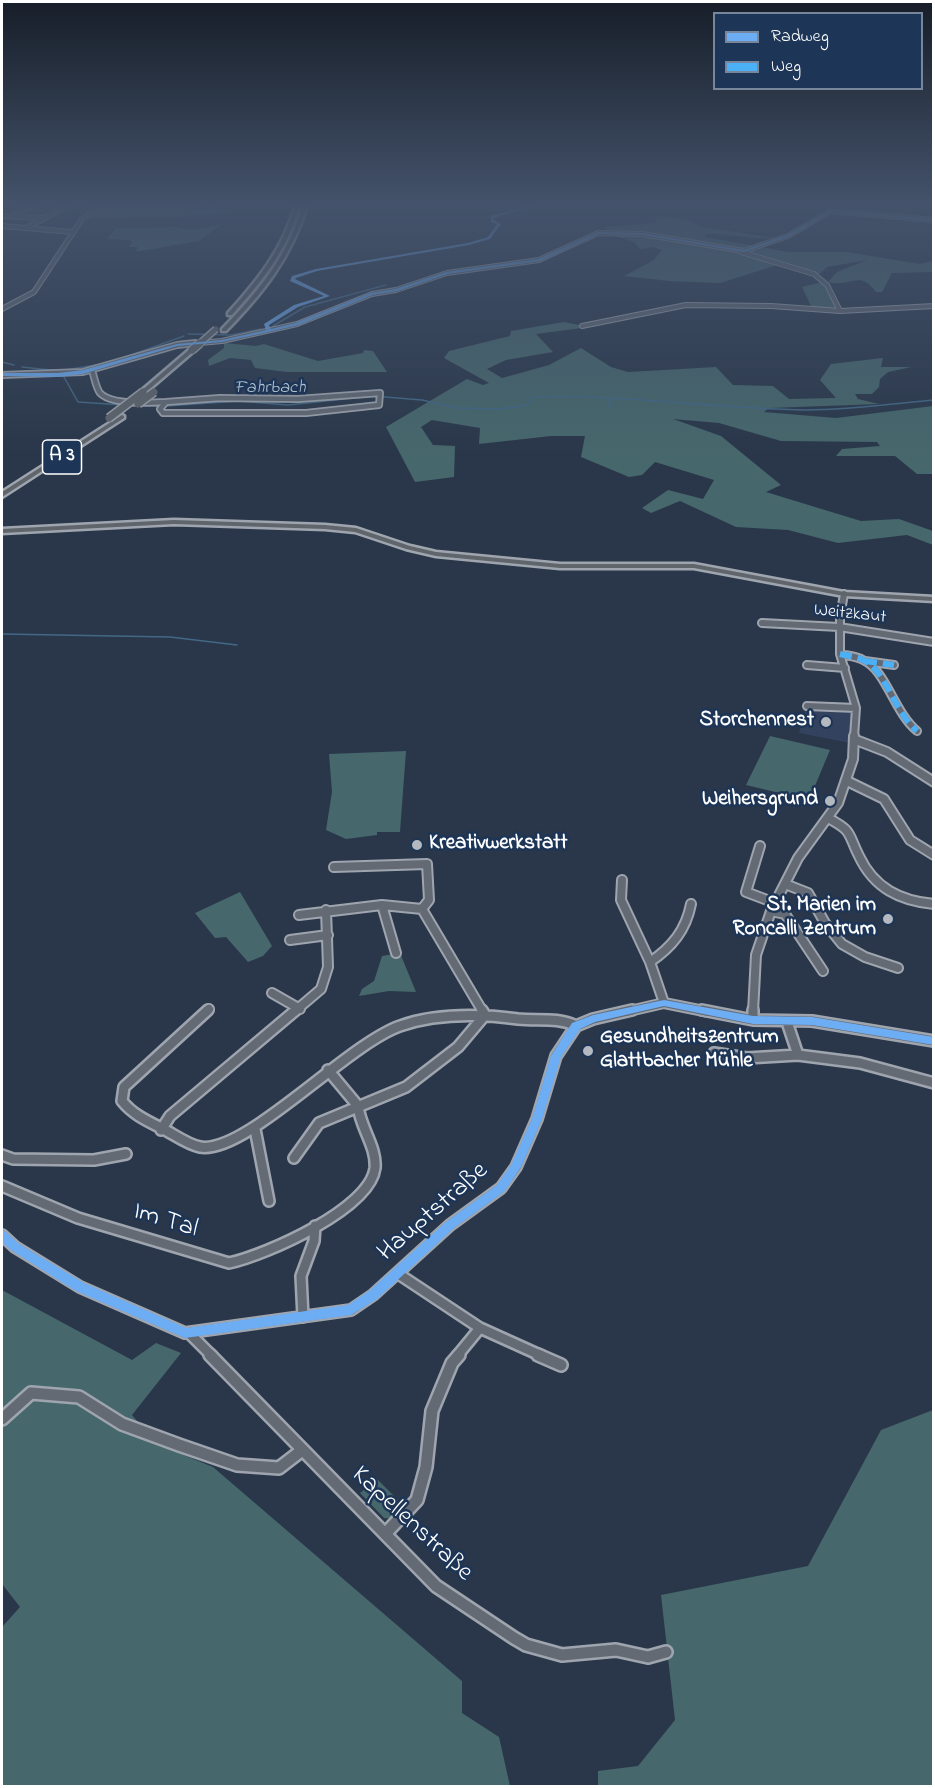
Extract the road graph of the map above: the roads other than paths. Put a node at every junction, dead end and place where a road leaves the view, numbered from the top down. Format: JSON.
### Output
{"nodes":[{"id":1,"x":36,"y":289,"type":"edge"},
{"id":2,"x":252,"y":289,"type":"edge"},
{"id":3,"x":262,"y":289,"type":"edge"},
{"id":4,"x":396,"y":289,"type":"edge"},
{"id":5,"x":829,"y":289,"type":"edge"},
{"id":6,"x":933,"y":306,"type":"edge"},
{"id":7,"x":2,"y":309,"type":"edge"},
{"id":8,"x":840,"y":311,"type":"junction"},
{"id":9,"x":582,"y":326,"type":"dead end"},
{"id":10,"x":92,"y":370,"type":"junction"},
{"id":11,"x":2,"y":375,"type":"edge"},
{"id":12,"x":165,"y":402,"type":"junction"},
{"id":13,"x":2,"y":487,"type":"edge"},
{"id":14,"x":2,"y":495,"type":"edge"},
{"id":15,"x":2,"y":531,"type":"edge"},
{"id":16,"x":843,"y":594,"type":"junction"},
{"id":17,"x":933,"y":599,"type":"edge"},
{"id":18,"x":762,"y":623,"type":"dead end"},
{"id":19,"x":839,"y":627,"type":"junction"},
{"id":20,"x":933,"y":642,"type":"edge"},
{"id":21,"x":840,"y":654,"type":"junction"},
{"id":22,"x":866,"y":661,"type":"junction"},
{"id":23,"x":807,"y":665,"type":"dead end"},
{"id":24,"x":894,"y":665,"type":"dead end"},
{"id":25,"x":845,"y":668,"type":"junction"},
{"id":26,"x":807,"y":706,"type":"dead end"},
{"id":27,"x":856,"y":708,"type":"junction"},
{"id":28,"x":917,"y":731,"type":"dead end"},
{"id":29,"x":856,"y":740,"type":"junction"},
{"id":30,"x":847,"y":781,"type":"junction"},
{"id":31,"x":933,"y":782,"type":"edge"},
{"id":32,"x":828,"y":818,"type":"junction"},
{"id":33,"x":760,"y":846,"type":"dead end"},
{"id":34,"x":933,"y":855,"type":"edge"},
{"id":35,"x":334,"y":867,"type":"dead end"},
{"id":36,"x":622,"y":880,"type":"dead end"},
{"id":37,"x":785,"y":884,"type":"junction"},
{"id":38,"x":775,"y":903,"type":"junction"},
{"id":39,"x":691,"y":904,"type":"dead end"},
{"id":40,"x":933,"y":904,"type":"edge"},
{"id":41,"x":382,"y":905,"type":"junction"},
{"id":42,"x":422,"y":909,"type":"junction"},
{"id":43,"x":326,"y":910,"type":"junction"},
{"id":44,"x":771,"y":911,"type":"junction"},
{"id":45,"x":299,"y":915,"type":"dead end"},
{"id":46,"x":327,"y":935,"type":"junction"},
{"id":47,"x":290,"y":940,"type":"dead end"},
{"id":48,"x":396,"y":952,"type":"dead end"},
{"id":49,"x":650,"y":962,"type":"junction"},
{"id":50,"x":898,"y":968,"type":"dead end"},
{"id":51,"x":823,"y":971,"type":"dead end"},
{"id":52,"x":272,"y":993,"type":"dead end"},
{"id":53,"x":664,"y":1003,"type":"junction"},
{"id":54,"x":209,"y":1009,"type":"dead end"},
{"id":55,"x":300,"y":1009,"type":"junction"},
{"id":56,"x":485,"y":1015,"type":"junction"},
{"id":57,"x":753,"y":1020,"type":"junction"},
{"id":58,"x":787,"y":1022,"type":"junction"},
{"id":59,"x":576,"y":1026,"type":"junction"},
{"id":60,"x":933,"y":1041,"type":"edge"},
{"id":61,"x":714,"y":1053,"type":"dead end"},
{"id":62,"x":798,"y":1055,"type":"junction"},
{"id":63,"x":328,"y":1070,"type":"junction"},
{"id":64,"x":933,"y":1083,"type":"edge"},
{"id":65,"x":358,"y":1106,"type":"junction"},
{"id":66,"x":255,"y":1129,"type":"junction"},
{"id":67,"x":161,"y":1130,"type":"junction"},
{"id":68,"x":126,"y":1154,"type":"dead end"},
{"id":69,"x":2,"y":1155,"type":"edge"},
{"id":70,"x":294,"y":1158,"type":"dead end"},
{"id":71,"x":2,"y":1186,"type":"edge"},
{"id":72,"x":269,"y":1201,"type":"dead end"},
{"id":73,"x":315,"y":1226,"type":"junction"},
{"id":74,"x":2,"y":1235,"type":"edge"},
{"id":75,"x":398,"y":1273,"type":"junction"},
{"id":76,"x":303,"y":1317,"type":"junction"},
{"id":77,"x":480,"y":1328,"type":"junction"},
{"id":78,"x":189,"y":1334,"type":"junction"},
{"id":79,"x":561,"y":1365,"type":"dead end"},
{"id":80,"x":2,"y":1419,"type":"edge"},
{"id":81,"x":301,"y":1451,"type":"junction"},
{"id":82,"x":385,"y":1534,"type":"junction"},
{"id":83,"x":666,"y":1652,"type":"dead end"}],
"edges":[{"from":1,"to":7,"type":"street"},
{"from":2,"to":13,"type":"highway","number":"A 3","bridge":true},
{"from":3,"to":14,"type":"highway","number":"A 3","bridge":true},
{"from":4,"to":10,"type":"street"},
{"from":5,"to":8,"type":"street"},
{"from":6,"to":8,"type":"street"},
{"from":8,"to":9,"type":"street"},
{"from":10,"to":11,"type":"street"},
{"from":10,"to":12,"type":"street"},
{"from":12,"to":12,"type":"street"},
{"from":15,"to":16,"type":"main road"},
{"from":16,"to":17,"type":"main road"},
{"from":16,"to":19,"type":"street"},
{"from":18,"to":19,"type":"street","name":"Weitzkaut"},
{"from":19,"to":20,"type":"street","name":"Weitzkaut"},
{"from":19,"to":21,"type":"street"},
{"from":21,"to":22,"type":"street"},
{"from":21,"to":25,"type":"street"},
{"from":22,"to":24,"type":"street"},
{"from":22,"to":28,"type":"street"},
{"from":23,"to":25,"type":"street"},
{"from":25,"to":27,"type":"street"},
{"from":26,"to":27,"type":"street"},
{"from":27,"to":29,"type":"street"},
{"from":29,"to":30,"type":"street"},
{"from":29,"to":31,"type":"street"},
{"from":30,"to":32,"type":"street"},
{"from":30,"to":34,"type":"street"},
{"from":32,"to":37,"type":"street"},
{"from":32,"to":40,"type":"street"},
{"from":33,"to":38,"type":"street"},
{"from":35,"to":42,"type":"street"},
{"from":36,"to":49,"type":"street"},
{"from":37,"to":38,"type":"street"},
{"from":37,"to":50,"type":"street"},
{"from":38,"to":44,"type":"street"},
{"from":39,"to":49,"type":"street"},
{"from":41,"to":42,"type":"street"},
{"from":41,"to":43,"type":"street"},
{"from":41,"to":48,"type":"street"},
{"from":42,"to":56,"type":"street"},
{"from":43,"to":45,"type":"street"},
{"from":43,"to":46,"type":"street"},
{"from":44,"to":51,"type":"street"},
{"from":44,"to":57,"type":"street"},
{"from":46,"to":47,"type":"street"},
{"from":46,"to":55,"type":"street"},
{"from":49,"to":53,"type":"street"},
{"from":52,"to":55,"type":"street"},
{"from":53,"to":57,"type":"street"},
{"from":53,"to":59,"type":"street"},
{"from":54,"to":67,"type":"street"},
{"from":55,"to":67,"type":"street"},
{"from":56,"to":59,"type":"street"},
{"from":56,"to":63,"type":"street"},
{"from":56,"to":65,"type":"street"},
{"from":57,"to":58,"type":"street"},
{"from":58,"to":60,"type":"street"},
{"from":58,"to":62,"type":"street"},
{"from":59,"to":75,"type":"street","name":"Hauptstraße"},
{"from":61,"to":62,"type":"street"},
{"from":62,"to":64,"type":"street"},
{"from":63,"to":65,"type":"street"},
{"from":63,"to":66,"type":"street"},
{"from":65,"to":70,"type":"street"},
{"from":65,"to":73,"type":"street","name":"Im Tal"},
{"from":66,"to":67,"type":"street"},
{"from":66,"to":72,"type":"street"},
{"from":68,"to":69,"type":"street"},
{"from":71,"to":73,"type":"street","name":"Im Tal"},
{"from":73,"to":76,"type":"street"},
{"from":74,"to":78,"type":"street","name":"Hauptstraße"},
{"from":75,"to":76,"type":"street","name":"Hauptstraße"},
{"from":75,"to":77,"type":"street"},
{"from":76,"to":78,"type":"street","name":"Hauptstraße"},
{"from":77,"to":79,"type":"street"},
{"from":77,"to":82,"type":"street"},
{"from":78,"to":81,"type":"street","name":"Kapellenstraße"},
{"from":80,"to":81,"type":"street"},
{"from":81,"to":82,"type":"street","name":"Kapellenstraße"},
{"from":82,"to":83,"type":"street","name":"Kapellenstraße"}]}
